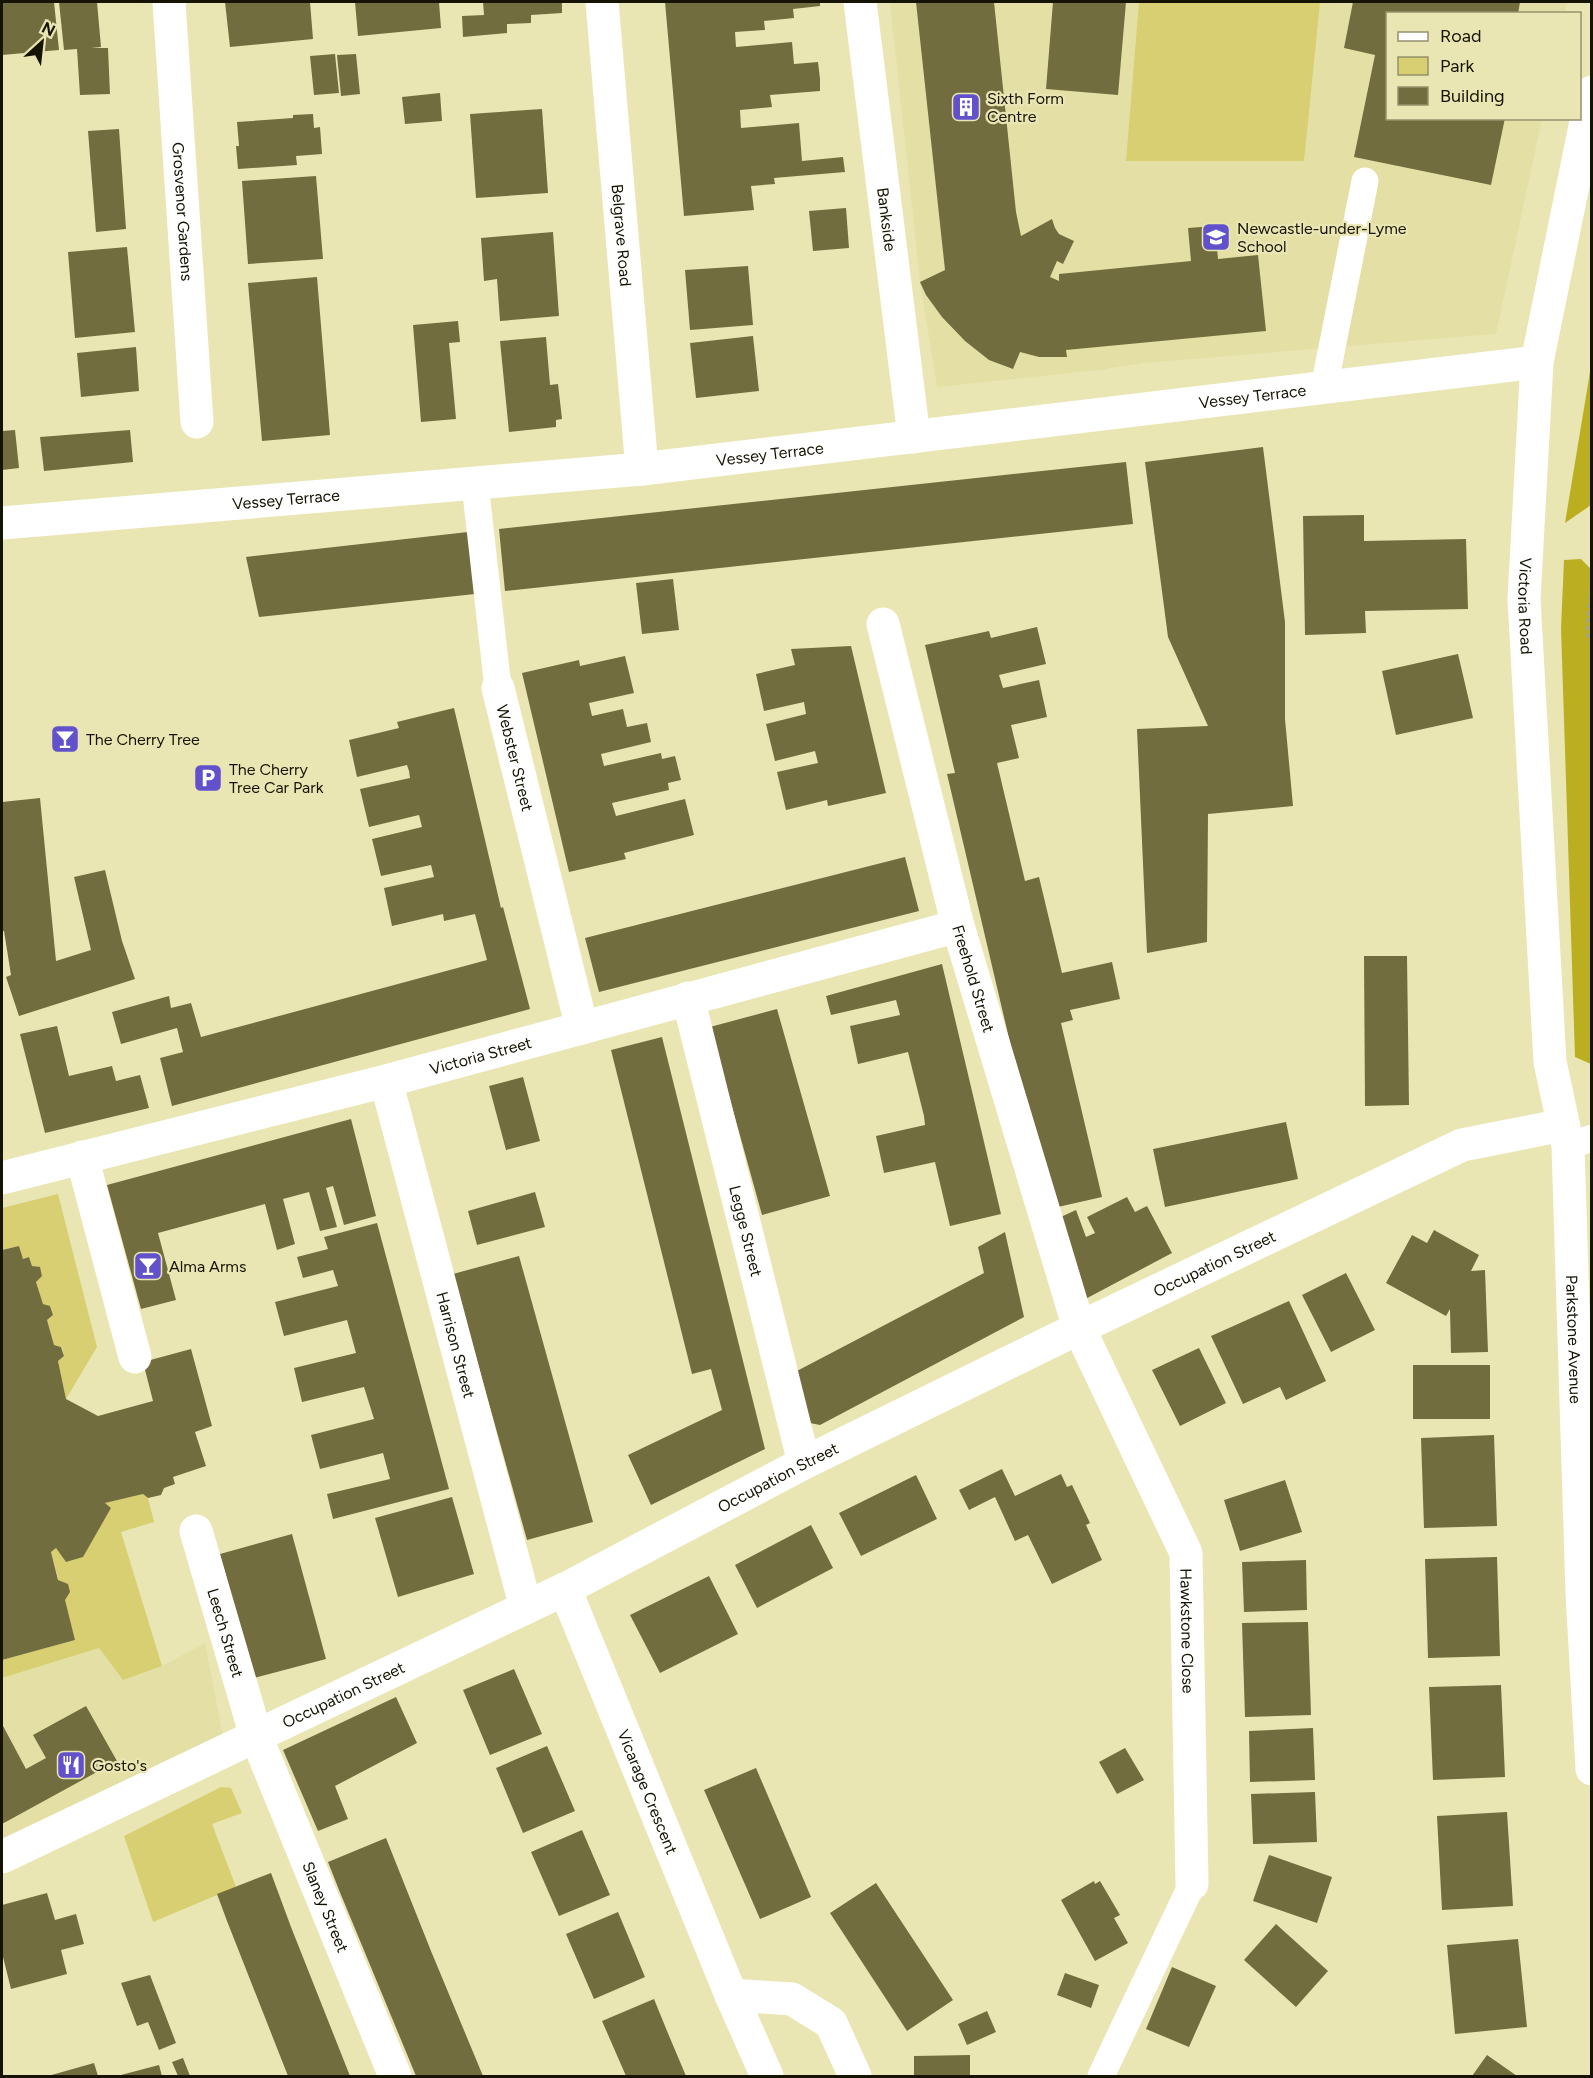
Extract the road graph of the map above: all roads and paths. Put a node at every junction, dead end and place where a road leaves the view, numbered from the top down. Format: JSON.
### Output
{"nodes":[{"id":1,"x":169,"y":2,"type":"edge"},
{"id":2,"x":602,"y":2,"type":"edge"},
{"id":3,"x":860,"y":2,"type":"edge"},
{"id":4,"x":1592,"y":92,"type":"edge"},
{"id":5,"x":1365,"y":181,"type":"dead end"},
{"id":6,"x":1537,"y":362,"type":"junction"},
{"id":7,"x":1324,"y":388,"type":"junction"},
{"id":8,"x":197,"y":422,"type":"dead end"},
{"id":9,"x":914,"y":436,"type":"junction"},
{"id":10,"x":642,"y":469,"type":"junction"},
{"id":11,"x":475,"y":484,"type":"junction"},
{"id":12,"x":2,"y":523,"type":"edge"},
{"id":13,"x":1592,"y":581,"type":"edge"},
{"id":14,"x":883,"y":624,"type":"dead end"},
{"id":15,"x":1592,"y":644,"type":"edge"},
{"id":16,"x":498,"y":688,"type":"joint"},
{"id":17,"x":958,"y":926,"type":"junction"},
{"id":18,"x":688,"y":998,"type":"junction"},
{"id":19,"x":582,"y":1028,"type":"junction"},
{"id":20,"x":386,"y":1082,"type":"junction"},
{"id":21,"x":1574,"y":1136,"type":"edge"},
{"id":22,"x":82,"y":1157,"type":"junction"},
{"id":23,"x":2,"y":1178,"type":"edge"},
{"id":24,"x":1078,"y":1328,"type":"junction"},
{"id":25,"x":135,"y":1357,"type":"dead end"},
{"id":26,"x":804,"y":1463,"type":"junction"},
{"id":27,"x":196,"y":1531,"type":"dead end"},
{"id":28,"x":565,"y":1589,"type":"junction"},
{"id":29,"x":526,"y":1608,"type":"junction"},
{"id":30,"x":256,"y":1736,"type":"junction"},
{"id":31,"x":1592,"y":1769,"type":"edge"},
{"id":32,"x":2,"y":1857,"type":"edge"},
{"id":33,"x":1192,"y":1884,"type":"joint"},
{"id":34,"x":731,"y":1995,"type":"junction"},
{"id":35,"x":395,"y":2076,"type":"edge"},
{"id":36,"x":767,"y":2076,"type":"edge"},
{"id":37,"x":855,"y":2076,"type":"edge"},
{"id":38,"x":1101,"y":2076,"type":"edge"}],
"edges":[{"from":1,"to":8,"type":"street","name":"Grosvenor Gardens"},
{"from":2,"to":10,"type":"street","name":"Belgrave Road"},
{"from":3,"to":9,"type":"street","name":"Bankside"},
{"from":4,"to":6,"type":"street","name":"Victoria Road"},
{"from":5,"to":7,"type":"lane"},
{"from":6,"to":7,"type":"street","name":"Vessey Terrace"},
{"from":6,"to":21,"type":"street","name":"Victoria Road"},
{"from":7,"to":9,"type":"street","name":"Vessey Terrace"},
{"from":9,"to":10,"type":"street","name":"Vessey Terrace"},
{"from":10,"to":11,"type":"street","name":"Vessey Terrace"},
{"from":11,"to":12,"type":"street","name":"Vessey Terrace"},
{"from":11,"to":16,"type":"lane","name":"Webster Street"},
{"from":13,"to":15,"type":"path"},
{"from":14,"to":17,"type":"street","name":"Freehold Street"},
{"from":16,"to":19,"type":"street","name":"Webster Street"},
{"from":17,"to":18,"type":"street","name":"Victoria Street"},
{"from":17,"to":24,"type":"street","name":"Freehold Street"},
{"from":18,"to":19,"type":"street","name":"Victoria Street"},
{"from":18,"to":26,"type":"street","name":"Legge Street"},
{"from":19,"to":20,"type":"street","name":"Victoria Street"},
{"from":20,"to":22,"type":"street","name":"Victoria Street"},
{"from":20,"to":29,"type":"street","name":"Harrison Street"},
{"from":21,"to":24,"type":"street","name":"Occupation Street"},
{"from":21,"to":31,"type":"street","name":"Parkstone Avenue"},
{"from":22,"to":23,"type":"street","name":"Victoria Street"},
{"from":22,"to":25,"type":"street"},
{"from":24,"to":26,"type":"street","name":"Occupation Street"},
{"from":24,"to":33,"type":"street","name":"Hawkstone Close"},
{"from":26,"to":28,"type":"street","name":"Occupation Street"},
{"from":27,"to":30,"type":"street","name":"Leech Street"},
{"from":28,"to":29,"type":"street","name":"Occupation Street"},
{"from":28,"to":34,"type":"street","name":"Vicarage Crescent"},
{"from":29,"to":30,"type":"street","name":"Occupation Street"},
{"from":30,"to":32,"type":"street","name":"Occupation Street"},
{"from":30,"to":35,"type":"street","name":"Slaney Street"},
{"from":33,"to":38,"type":"lane"},
{"from":34,"to":36,"type":"street","name":"Vicarage Crescent"},
{"from":34,"to":37,"type":"street"}]}
